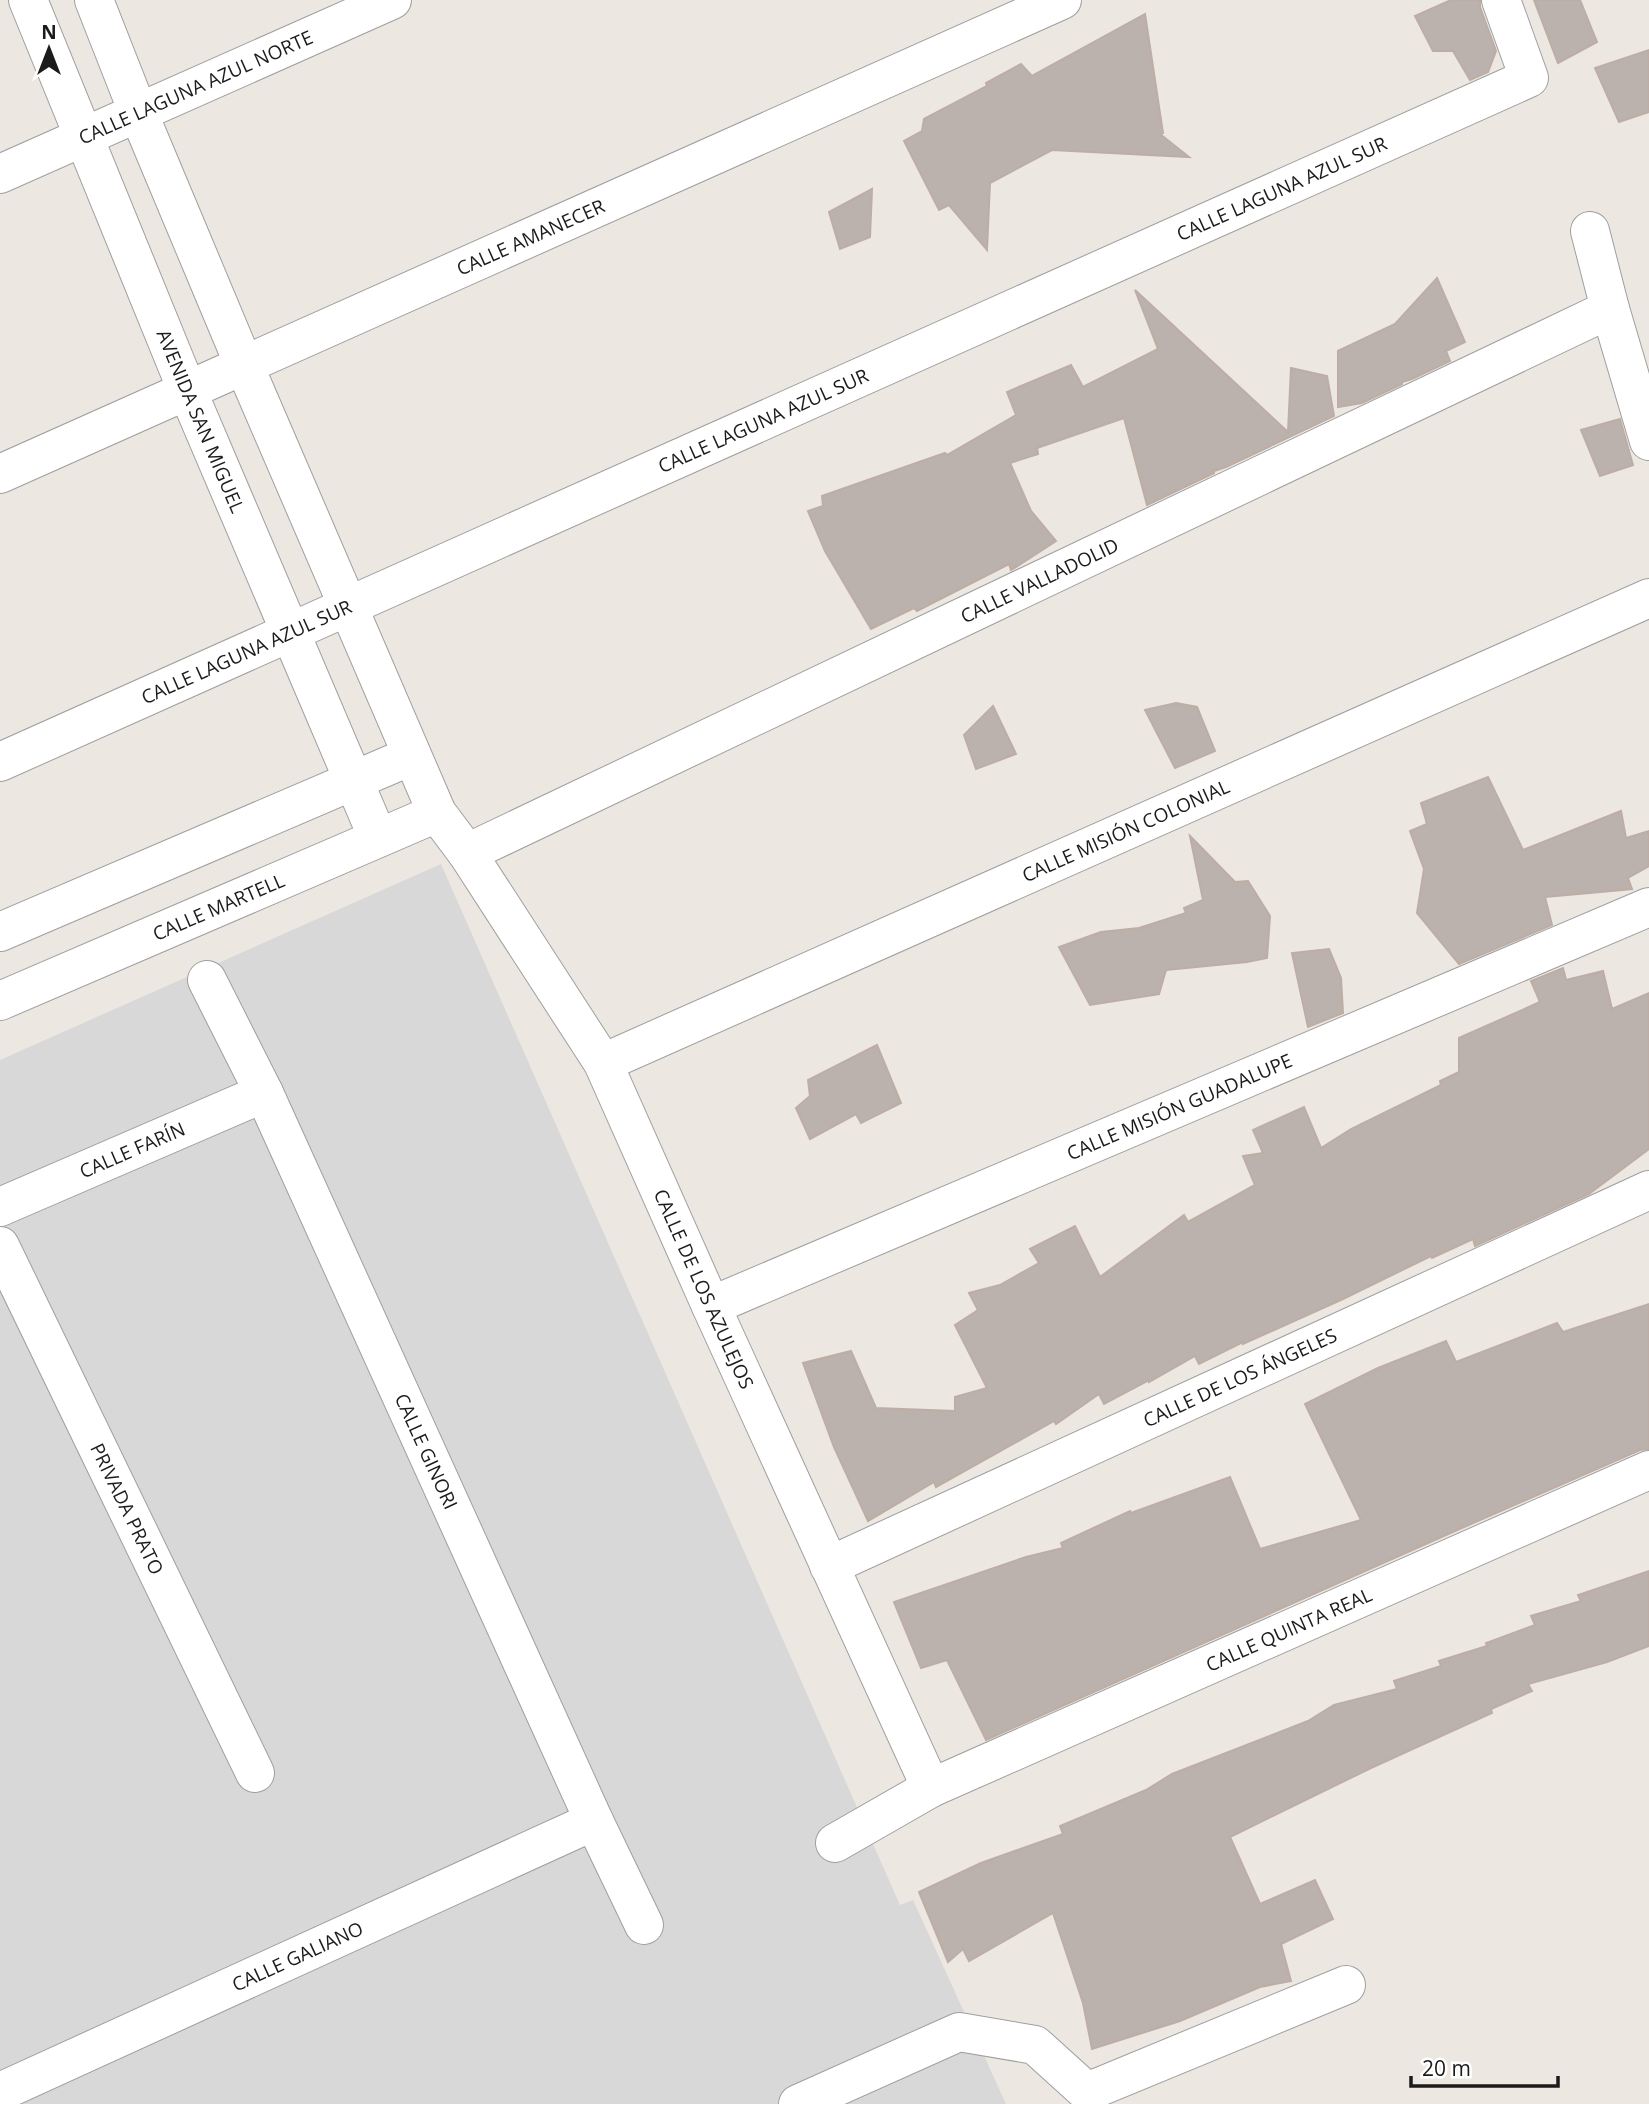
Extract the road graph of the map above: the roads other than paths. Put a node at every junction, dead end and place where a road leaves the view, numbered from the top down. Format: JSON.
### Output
{"nodes":[{"id":1,"x":28,"y":0,"type":"edge"},
{"id":2,"x":94,"y":0,"type":"edge"},
{"id":3,"x":391,"y":0,"type":"edge"},
{"id":4,"x":1062,"y":0,"type":"edge"},
{"id":5,"x":1501,"y":0,"type":"edge"},
{"id":6,"x":138,"y":112,"type":"junction"},
{"id":7,"x":83,"y":136,"type":"junction"},
{"id":8,"x":0,"y":174,"type":"edge"},
{"id":9,"x":1590,"y":231,"type":"dead end"},
{"id":10,"x":1610,"y":309,"type":"junction"},
{"id":11,"x":244,"y":365,"type":"junction"},
{"id":12,"x":187,"y":390,"type":"junction"},
{"id":13,"x":1649,"y":440,"type":"edge"},
{"id":14,"x":0,"y":474,"type":"edge"},
{"id":15,"x":1649,"y":598,"type":"edge"},
{"id":16,"x":347,"y":607,"type":"junction"},
{"id":17,"x":289,"y":633,"type":"junction"},
{"id":18,"x":411,"y":756,"type":"junction"},
{"id":19,"x":0,"y":762,"type":"edge"},
{"id":20,"x":354,"y":780,"type":"junction"},
{"id":21,"x":437,"y":813,"type":"junction"},
{"id":22,"x":378,"y":838,"type":"junction"},
{"id":23,"x":467,"y":853,"type":"junction"},
{"id":24,"x":1649,"y":907,"type":"edge"},
{"id":25,"x":0,"y":932,"type":"edge"},
{"id":26,"x":207,"y":980,"type":"dead end"},
{"id":27,"x":0,"y":1001,"type":"edge"},
{"id":28,"x":603,"y":1063,"type":"junction"},
{"id":29,"x":264,"y":1093,"type":"junction"},
{"id":30,"x":1649,"y":1190,"type":"edge"},
{"id":31,"x":0,"y":1207,"type":"edge"},
{"id":32,"x":0,"y":1246,"type":"edge"},
{"id":33,"x":711,"y":1306,"type":"junction"},
{"id":34,"x":1649,"y":1470,"type":"edge"},
{"id":35,"x":829,"y":1566,"type":"junction"},
{"id":36,"x":255,"y":1773,"type":"dead end"},
{"id":37,"x":931,"y":1788,"type":"junction"},
{"id":38,"x":594,"y":1821,"type":"junction"},
{"id":39,"x":835,"y":1843,"type":"dead end"},
{"id":40,"x":644,"y":1925,"type":"dead end"},
{"id":41,"x":1346,"y":1985,"type":"dead end"},
{"id":42,"x":0,"y":2092,"type":"edge"},
{"id":43,"x":798,"y":2104,"type":"edge"}],
"edges":[{"from":1,"to":7,"type":"street","name":"AVENIDA SAN MIGUEL"},
{"from":2,"to":6,"type":"street"},
{"from":3,"to":6,"type":"street","name":"CALLE LAGUNA AZUL NORTE"},
{"from":4,"to":11,"type":"street","name":"CALLE AMANECER"},
{"from":5,"to":16,"type":"street","name":"CALLE LAGUNA AZUL SUR"},
{"from":6,"to":7,"type":"street","name":"CALLE LAGUNA AZUL NORTE"},
{"from":6,"to":11,"type":"street"},
{"from":7,"to":8,"type":"street","name":"CALLE LAGUNA AZUL NORTE"},
{"from":7,"to":12,"type":"street","name":"AVENIDA SAN MIGUEL"},
{"from":9,"to":10,"type":"street"},
{"from":10,"to":13,"type":"street"},
{"from":10,"to":23,"type":"street","name":"CALLE VALLADOLID"},
{"from":11,"to":12,"type":"street","name":"CALLE AMANECER"},
{"from":11,"to":16,"type":"street"},
{"from":12,"to":14,"type":"street","name":"CALLE AMANECER"},
{"from":12,"to":17,"type":"street","name":"AVENIDA SAN MIGUEL"},
{"from":15,"to":28,"type":"street","name":"CALLE MISIÓN COLONIAL"},
{"from":16,"to":17,"type":"street","name":"CALLE LAGUNA AZUL SUR"},
{"from":16,"to":18,"type":"street"},
{"from":17,"to":19,"type":"street","name":"CALLE LAGUNA AZUL SUR"},
{"from":17,"to":20,"type":"street","name":"AVENIDA SAN MIGUEL"},
{"from":18,"to":20,"type":"street"},
{"from":18,"to":21,"type":"street"},
{"from":20,"to":22,"type":"street","name":"AVENIDA SAN MIGUEL"},
{"from":20,"to":25,"type":"street"},
{"from":21,"to":22,"type":"street","name":"CALLE MARTELL"},
{"from":21,"to":23,"type":"street","name":"CALLE DE LOS AZULEJOS"},
{"from":22,"to":27,"type":"street","name":"CALLE MARTELL"},
{"from":23,"to":28,"type":"street","name":"CALLE DE LOS AZULEJOS"},
{"from":24,"to":33,"type":"street","name":"CALLE MISIÓN GUADALUPE"},
{"from":26,"to":29,"type":"street","name":"CALLE GINORI"},
{"from":28,"to":33,"type":"street","name":"CALLE DE LOS AZULEJOS"},
{"from":29,"to":31,"type":"street","name":"CALLE FARÍN"},
{"from":29,"to":38,"type":"street","name":"CALLE GINORI"},
{"from":30,"to":35,"type":"street","name":"CALLE DE LOS ÁNGELES"},
{"from":32,"to":36,"type":"street","name":"PRIVADA PRATO"},
{"from":33,"to":35,"type":"street","name":"CALLE DE LOS AZULEJOS"},
{"from":34,"to":37,"type":"street","name":"CALLE QUINTA REAL"},
{"from":35,"to":37,"type":"street","name":"CALLE DE LOS AZULEJOS"},
{"from":37,"to":39,"type":"street","name":"CALLE QUINTA REAL"},
{"from":38,"to":40,"type":"street","name":"CALLE GINORI"},
{"from":38,"to":42,"type":"street","name":"CALLE GALIANO"},
{"from":41,"to":43,"type":"street"}]}
